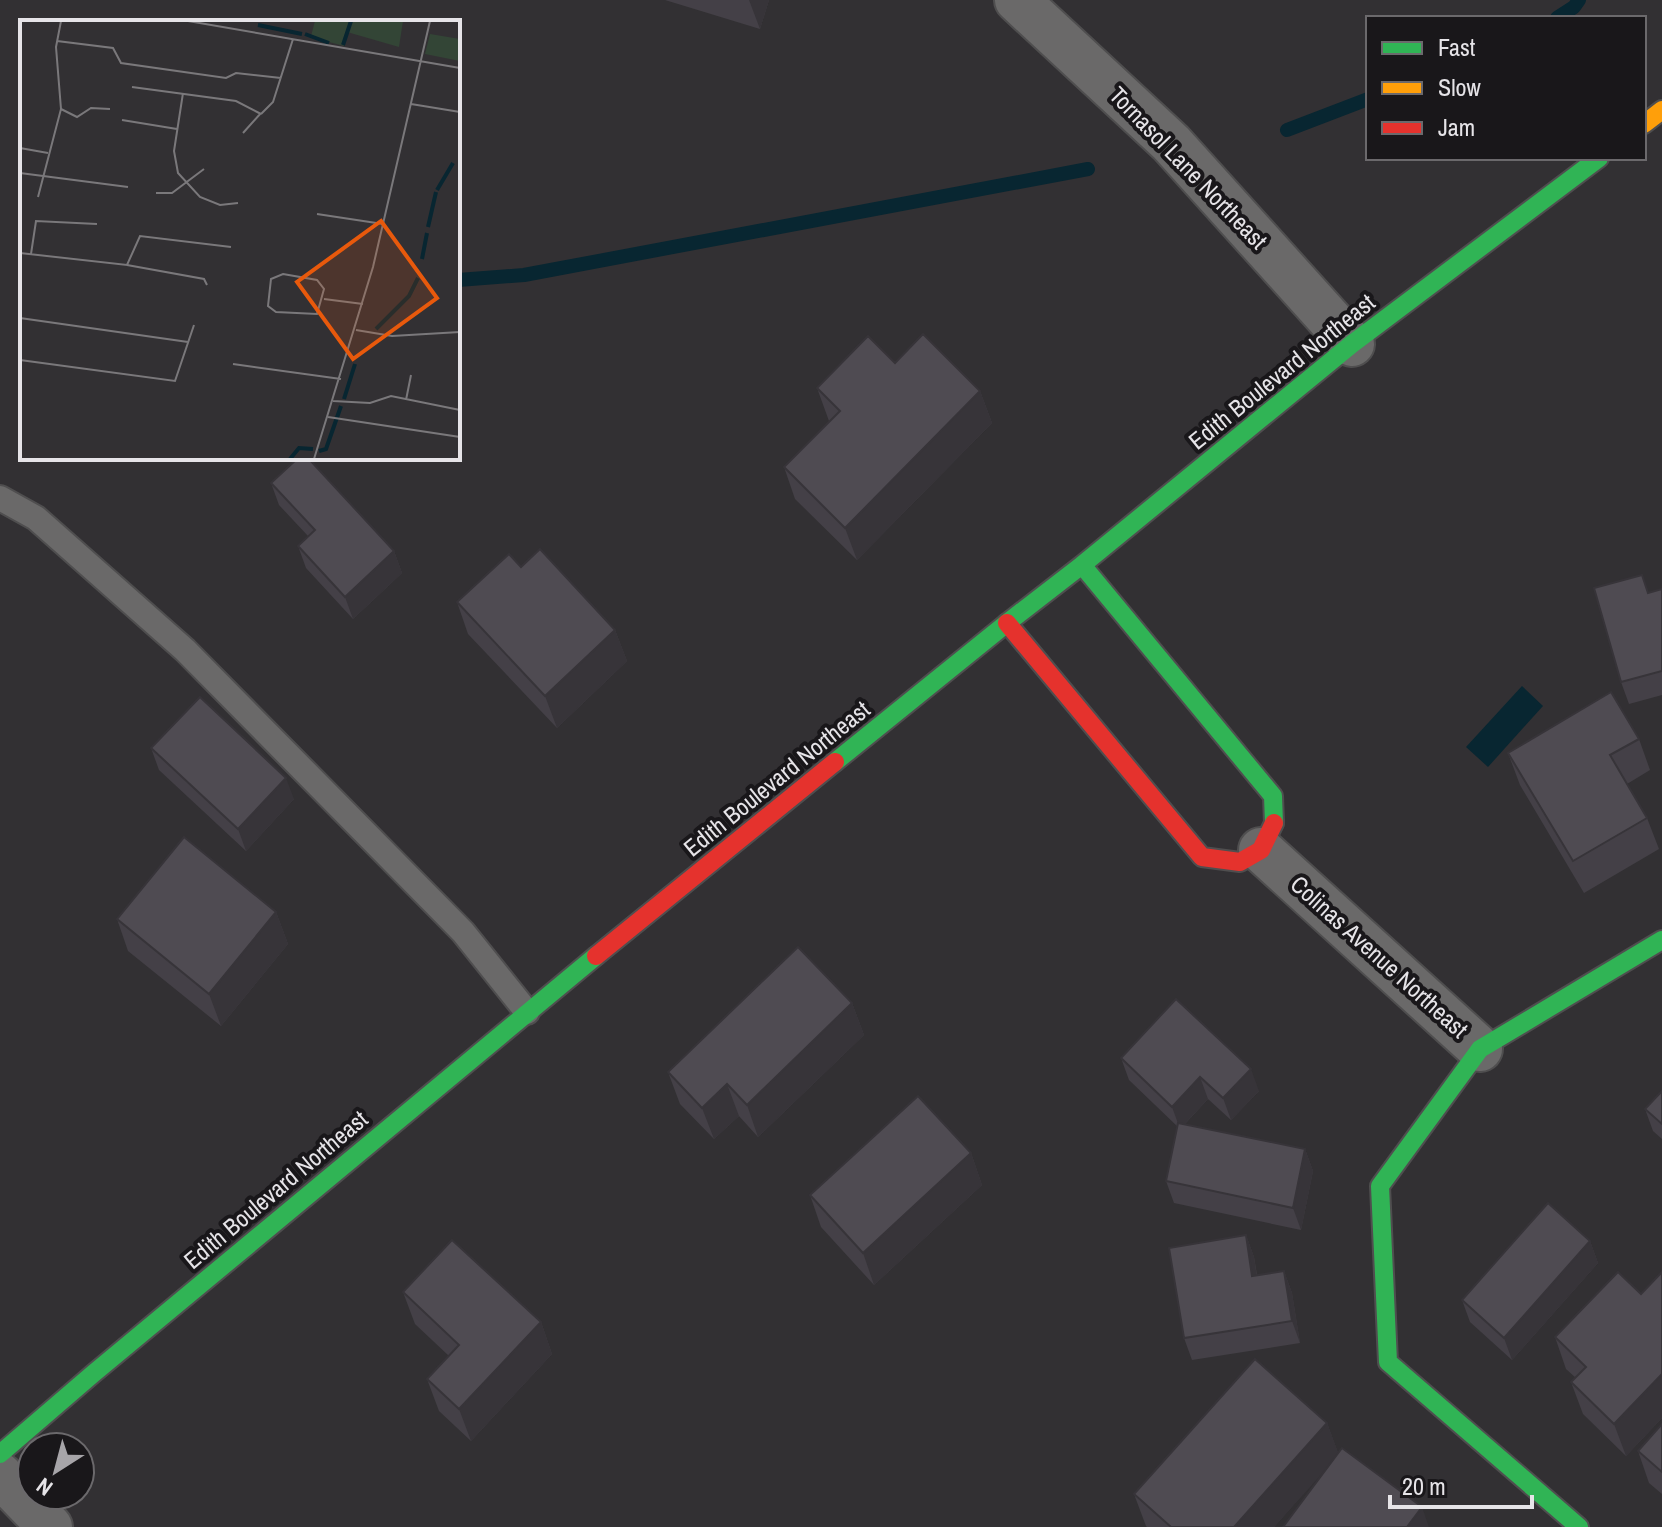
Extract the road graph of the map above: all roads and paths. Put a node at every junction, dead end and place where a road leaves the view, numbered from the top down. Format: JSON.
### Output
{"nodes":[{"id":1,"x":1017,"y":0,"type":"edge"},
{"id":2,"x":1662,"y":110,"type":"edge"},
{"id":3,"x":1646,"y":122,"type":"edge"},
{"id":4,"x":1596,"y":160,"type":"edge"},
{"id":5,"x":1352,"y":344,"type":"junction"},
{"id":6,"x":0,"y":498,"type":"edge"},
{"id":7,"x":1082,"y":565,"type":"junction"},
{"id":8,"x":1007,"y":623,"type":"junction"},
{"id":9,"x":1261,"y":850,"type":"junction"},
{"id":10,"x":1662,"y":940,"type":"edge"},
{"id":11,"x":527,"y":1012,"type":"junction"},
{"id":12,"x":1480,"y":1049,"type":"junction"},
{"id":13,"x":0,"y":1454,"type":"edge"},
{"id":14,"x":0,"y":1475,"type":"edge"},
{"id":15,"x":50,"y":1527,"type":"edge"},
{"id":16,"x":1579,"y":1527,"type":"edge"}],
"edges":[{"from":1,"to":5,"type":"street","name":"Tornasol Lane Northeast"},
{"from":2,"to":3,"type":"street"},
{"from":4,"to":5,"type":"street","name":"Edith Boulevard Northeast"},
{"from":5,"to":7,"type":"street","name":"Edith Boulevard Northeast"},
{"from":6,"to":11,"type":"lane"},
{"from":7,"to":8,"type":"street","name":"Edith Boulevard Northeast"},
{"from":7,"to":9,"type":"street"},
{"from":8,"to":9,"type":"street"},
{"from":8,"to":11,"type":"street","name":"Edith Boulevard Northeast"},
{"from":9,"to":12,"type":"street","name":"Colinas Avenue Northeast"},
{"from":10,"to":12,"type":"street"},
{"from":11,"to":13,"type":"street","name":"Edith Boulevard Northeast"},
{"from":12,"to":16,"type":"street","name":"Colinas Avenue Northeast"},
{"from":14,"to":15,"type":"street"}]}
